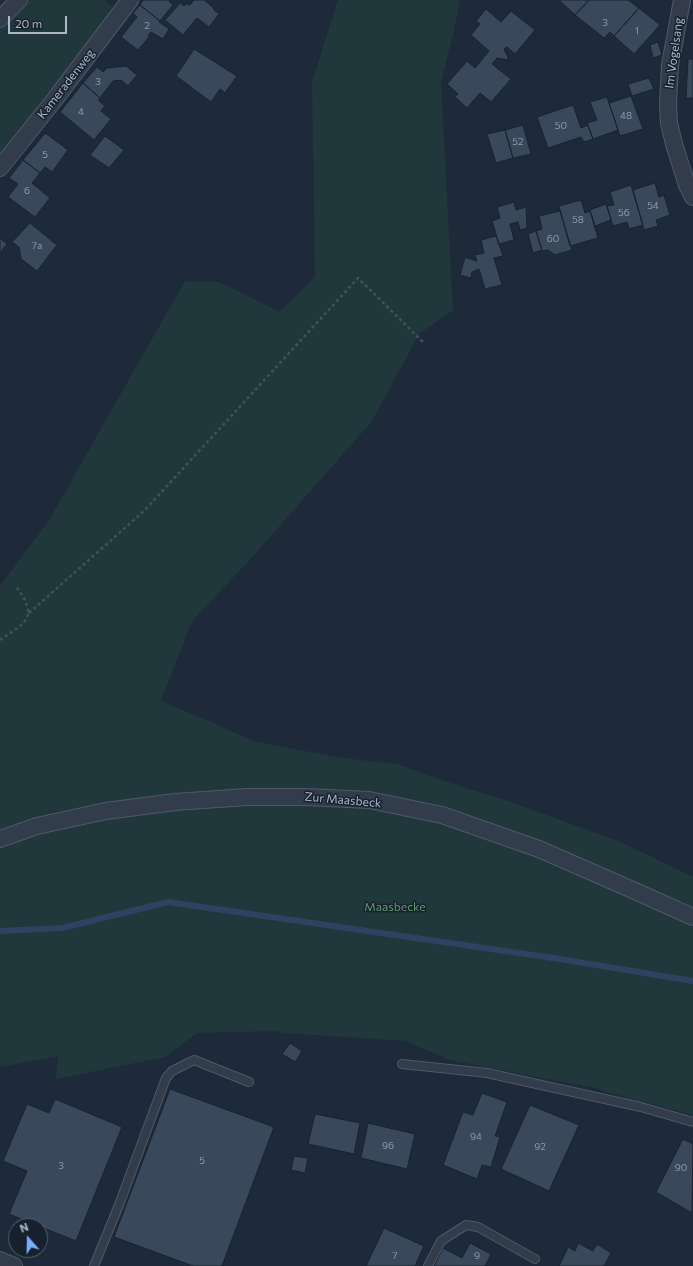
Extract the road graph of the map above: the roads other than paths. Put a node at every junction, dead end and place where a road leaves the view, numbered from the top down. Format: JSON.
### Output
{"nodes":[{"id":1,"x":19,"y":0,"type":"edge"},
{"id":2,"x":130,"y":0,"type":"edge"},
{"id":3,"x":682,"y":0,"type":"edge"},
{"id":4,"x":0,"y":19,"type":"edge"},
{"id":5,"x":0,"y":168,"type":"edge"},
{"id":6,"x":693,"y":197,"type":"edge"},
{"id":7,"x":0,"y":839,"type":"edge"},
{"id":8,"x":693,"y":917,"type":"edge"},
{"id":9,"x":402,"y":1064,"type":"dead end"},
{"id":10,"x":249,"y":1082,"type":"dead end"},
{"id":11,"x":693,"y":1122,"type":"edge"},
{"id":12,"x":535,"y":1259,"type":"dead end"},
{"id":13,"x":0,"y":1260,"type":"edge"},
{"id":14,"x":14,"y":1266,"type":"edge"},
{"id":15,"x":94,"y":1266,"type":"edge"},
{"id":16,"x":428,"y":1266,"type":"edge"}],
"edges":[{"from":1,"to":4,"type":"street"},
{"from":2,"to":5,"type":"street","name":"Kameradenweg"},
{"from":3,"to":6,"type":"street","name":"Im Vogelsang"},
{"from":7,"to":8,"type":"street","name":"Zur Maasbeck"},
{"from":9,"to":11,"type":"lane"},
{"from":10,"to":15,"type":"lane"},
{"from":12,"to":16,"type":"lane"},
{"from":13,"to":14,"type":"street"}]}
